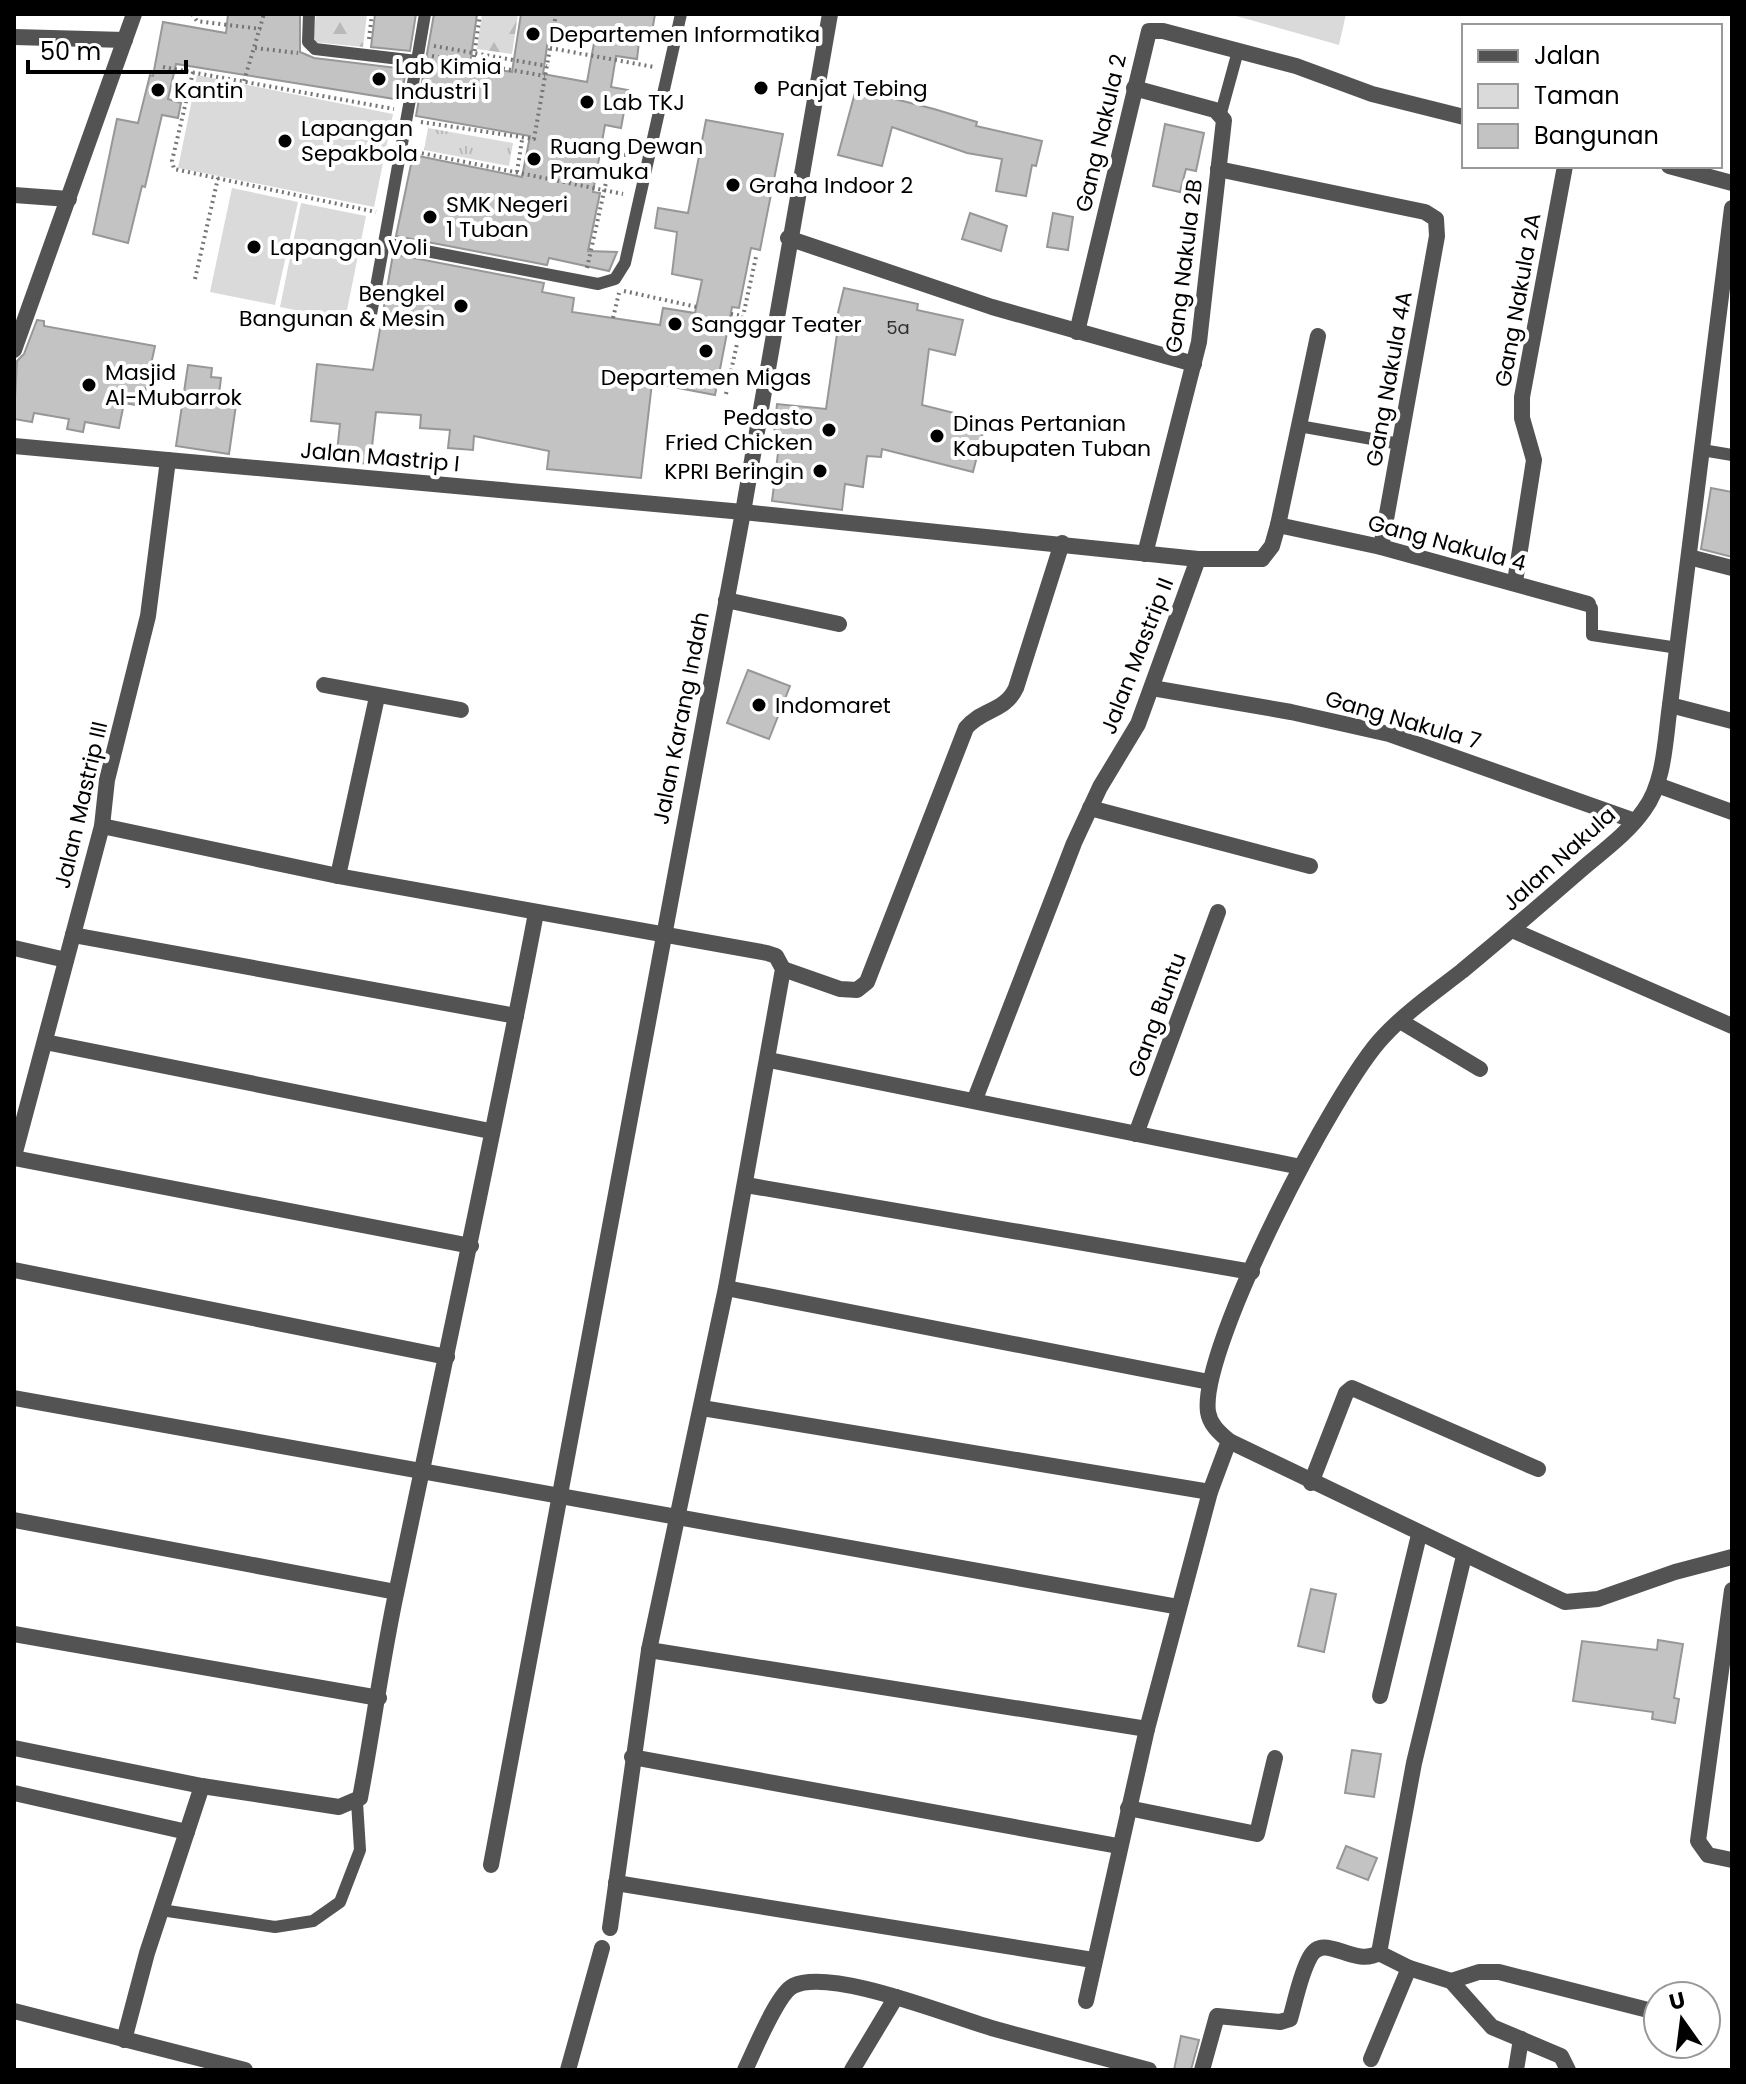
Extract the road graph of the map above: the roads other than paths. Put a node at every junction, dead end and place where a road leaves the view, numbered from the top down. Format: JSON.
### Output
{"nodes":[{"id":1,"x":134,"y":14,"type":"edge"},
{"id":2,"x":309,"y":14,"type":"edge"},
{"id":3,"x":425,"y":14,"type":"edge"},
{"id":4,"x":681,"y":14,"type":"edge"},
{"id":5,"x":830,"y":14,"type":"edge"},
{"id":6,"x":14,"y":37,"type":"edge"},
{"id":7,"x":125,"y":40,"type":"junction"},
{"id":8,"x":1238,"y":51,"type":"junction"},
{"id":9,"x":417,"y":61,"type":"junction"},
{"id":10,"x":1134,"y":88,"type":"junction"},
{"id":11,"x":1221,"y":113,"type":"junction"},
{"id":12,"x":1462,"y":117,"type":"edge"},
{"id":13,"x":1565,"y":168,"type":"edge"},
{"id":14,"x":1676,"y":168,"type":"edge"},
{"id":15,"x":1218,"y":169,"type":"junction"},
{"id":16,"x":1732,"y":183,"type":"edge"},
{"id":17,"x":14,"y":195,"type":"edge"},
{"id":18,"x":69,"y":199,"type":"junction"},
{"id":19,"x":1732,"y":208,"type":"edge"},
{"id":20,"x":1732,"y":216,"type":"edge"},
{"id":21,"x":1436,"y":219,"type":"joint"},
{"id":22,"x":788,"y":238,"type":"junction"},
{"id":23,"x":384,"y":243,"type":"junction"},
{"id":24,"x":1726,"y":302,"type":"edge"},
{"id":25,"x":370,"y":320,"type":"dead end"},
{"id":26,"x":1077,"y":332,"type":"junction"},
{"id":27,"x":1318,"y":336,"type":"dead end"},
{"id":28,"x":14,"y":350,"type":"edge"},
{"id":29,"x":1194,"y":364,"type":"junction"},
{"id":30,"x":1299,"y":426,"type":"junction"},
{"id":31,"x":1400,"y":444,"type":"junction"},
{"id":32,"x":14,"y":446,"type":"edge"},
{"id":33,"x":1702,"y":450,"type":"junction"},
{"id":34,"x":1732,"y":455,"type":"edge"},
{"id":35,"x":168,"y":460,"type":"junction"},
{"id":36,"x":743,"y":512,"type":"junction"},
{"id":37,"x":1278,"y":525,"type":"junction"},
{"id":38,"x":1062,"y":543,"type":"junction"},
{"id":39,"x":1381,"y":547,"type":"junction"},
{"id":40,"x":1145,"y":554,"type":"junction"},
{"id":41,"x":1689,"y":557,"type":"junction"},
{"id":42,"x":1198,"y":559,"type":"junction"},
{"id":43,"x":1732,"y":568,"type":"edge"},
{"id":44,"x":1515,"y":582,"type":"junction"},
{"id":45,"x":726,"y":600,"type":"junction"},
{"id":46,"x":1588,"y":604,"type":"joint"},
{"id":47,"x":839,"y":624,"type":"dead end"},
{"id":48,"x":1678,"y":648,"type":"junction"},
{"id":49,"x":324,"y":685,"type":"dead end"},
{"id":50,"x":1152,"y":688,"type":"junction"},
{"id":51,"x":377,"y":697,"type":"junction"},
{"id":52,"x":1670,"y":705,"type":"junction"},
{"id":53,"x":461,"y":710,"type":"dead end"},
{"id":54,"x":1732,"y":721,"type":"edge"},
{"id":55,"x":1657,"y":785,"type":"junction"},
{"id":56,"x":1090,"y":808,"type":"junction"},
{"id":57,"x":1732,"y":812,"type":"edge"},
{"id":58,"x":1635,"y":821,"type":"junction"},
{"id":59,"x":102,"y":826,"type":"junction"},
{"id":60,"x":1310,"y":866,"type":"dead end"},
{"id":61,"x":338,"y":876,"type":"junction"},
{"id":62,"x":1218,"y":912,"type":"dead end"},
{"id":63,"x":536,"y":913,"type":"junction"},
{"id":64,"x":1512,"y":930,"type":"junction"},
{"id":65,"x":662,"y":933,"type":"junction"},
{"id":66,"x":73,"y":935,"type":"junction"},
{"id":67,"x":14,"y":948,"type":"edge"},
{"id":68,"x":66,"y":960,"type":"junction"},
{"id":69,"x":783,"y":969,"type":"junction"},
{"id":70,"x":516,"y":1016,"type":"junction"},
{"id":71,"x":1400,"y":1021,"type":"junction"},
{"id":72,"x":1732,"y":1026,"type":"edge"},
{"id":73,"x":45,"y":1042,"type":"junction"},
{"id":74,"x":769,"y":1060,"type":"junction"},
{"id":75,"x":1480,"y":1069,"type":"dead end"},
{"id":76,"x":975,"y":1099,"type":"junction"},
{"id":77,"x":490,"y":1131,"type":"junction"},
{"id":78,"x":1136,"y":1134,"type":"junction"},
{"id":79,"x":14,"y":1157,"type":"edge"},
{"id":80,"x":1301,"y":1167,"type":"junction"},
{"id":81,"x":746,"y":1185,"type":"junction"},
{"id":82,"x":471,"y":1246,"type":"junction"},
{"id":83,"x":14,"y":1270,"type":"edge"},
{"id":84,"x":1252,"y":1272,"type":"junction"},
{"id":85,"x":726,"y":1288,"type":"junction"},
{"id":86,"x":447,"y":1357,"type":"junction"},
{"id":87,"x":1209,"y":1382,"type":"junction"},
{"id":88,"x":14,"y":1398,"type":"edge"},
{"id":89,"x":702,"y":1408,"type":"junction"},
{"id":90,"x":1229,"y":1441,"type":"junction"},
{"id":91,"x":1538,"y":1469,"type":"dead end"},
{"id":92,"x":424,"y":1471,"type":"junction"},
{"id":93,"x":1311,"y":1483,"type":"junction"},
{"id":94,"x":1210,"y":1492,"type":"junction"},
{"id":95,"x":562,"y":1495,"type":"junction"},
{"id":96,"x":679,"y":1517,"type":"junction"},
{"id":97,"x":14,"y":1520,"type":"edge"},
{"id":98,"x":1419,"y":1535,"type":"junction"},
{"id":99,"x":1464,"y":1556,"type":"junction"},
{"id":100,"x":1732,"y":1557,"type":"edge"},
{"id":101,"x":1732,"y":1590,"type":"edge"},
{"id":102,"x":396,"y":1592,"type":"junction"},
{"id":103,"x":1179,"y":1607,"type":"junction"},
{"id":104,"x":14,"y":1634,"type":"edge"},
{"id":105,"x":649,"y":1650,"type":"junction"},
{"id":106,"x":1380,"y":1696,"type":"dead end"},
{"id":107,"x":379,"y":1698,"type":"junction"},
{"id":108,"x":1147,"y":1729,"type":"junction"},
{"id":109,"x":14,"y":1748,"type":"edge"},
{"id":110,"x":632,"y":1757,"type":"junction"},
{"id":111,"x":1275,"y":1758,"type":"dead end"},
{"id":112,"x":202,"y":1786,"type":"junction"},
{"id":113,"x":14,"y":1793,"type":"edge"},
{"id":114,"x":357,"y":1802,"type":"junction"},
{"id":115,"x":1128,"y":1808,"type":"junction"},
{"id":116,"x":187,"y":1832,"type":"junction"},
{"id":117,"x":1118,"y":1846,"type":"junction"},
{"id":118,"x":1732,"y":1860,"type":"edge"},
{"id":119,"x":491,"y":1865,"type":"dead end"},
{"id":120,"x":616,"y":1883,"type":"junction"},
{"id":121,"x":161,"y":1910,"type":"junction"},
{"id":122,"x":610,"y":1928,"type":"dead end"},
{"id":123,"x":602,"y":1948,"type":"dead end"},
{"id":124,"x":1379,"y":1953,"type":"junction"},
{"id":125,"x":1093,"y":1960,"type":"junction"},
{"id":126,"x":1409,"y":1968,"type":"junction"},
{"id":127,"x":1451,"y":1981,"type":"junction"},
{"id":128,"x":896,"y":1997,"type":"junction"},
{"id":129,"x":1086,"y":2001,"type":"dead end"},
{"id":130,"x":1642,"y":2008,"type":"edge"},
{"id":131,"x":14,"y":2011,"type":"edge"},
{"id":132,"x":1521,"y":2039,"type":"junction"},
{"id":133,"x":124,"y":2040,"type":"junction"},
{"id":134,"x":1371,"y":2059,"type":"dead end"},
{"id":135,"x":245,"y":2070,"type":"edge"},
{"id":136,"x":568,"y":2070,"type":"edge"},
{"id":137,"x":745,"y":2070,"type":"edge"},
{"id":138,"x":852,"y":2070,"type":"edge"},
{"id":139,"x":1149,"y":2070,"type":"edge"},
{"id":140,"x":1202,"y":2070,"type":"edge"},
{"id":141,"x":1516,"y":2070,"type":"edge"},
{"id":142,"x":1568,"y":2070,"type":"edge"}],
"edges":[{"from":1,"to":7,"type":"street"},
{"from":2,"to":9,"type":"lane"},
{"from":3,"to":9,"type":"lane"},
{"from":4,"to":23,"type":"lane"},
{"from":5,"to":22,"type":"street","name":"Jalan Karang Indah"},
{"from":6,"to":7,"type":"street"},
{"from":7,"to":18,"type":"street"},
{"from":8,"to":10,"type":"street","name":"Gang Nakula 2"},
{"from":8,"to":11,"type":"lane"},
{"from":8,"to":12,"type":"street","name":"Gang Nakula 2"},
{"from":9,"to":23,"type":"lane"},
{"from":10,"to":11,"type":"street"},
{"from":10,"to":26,"type":"street","name":"Gang Nakula 2"},
{"from":11,"to":15,"type":"street","name":"Gang Nakula 2B"},
{"from":13,"to":44,"type":"street","name":"Gang Nakula 2A"},
{"from":14,"to":16,"type":"street"},
{"from":15,"to":21,"type":"street","name":"Gang Nakula 2B"},
{"from":15,"to":29,"type":"street","name":"Gang Nakula 2B"},
{"from":17,"to":18,"type":"street"},
{"from":18,"to":28,"type":"street"},
{"from":19,"to":20,"type":"street","name":"Jalan Nakula"},
{"from":20,"to":24,"type":"street","name":"Jalan Nakula"},
{"from":21,"to":31,"type":"street","name":"Gang Nakula 4A"},
{"from":22,"to":26,"type":"street"},
{"from":22,"to":36,"type":"street","name":"Jalan Karang Indah"},
{"from":23,"to":25,"type":"lane"},
{"from":24,"to":33,"type":"street","name":"Jalan Nakula"},
{"from":26,"to":29,"type":"street"},
{"from":27,"to":30,"type":"street"},
{"from":29,"to":40,"type":"street","name":"Gang Nakula 2B"},
{"from":30,"to":31,"type":"lane"},
{"from":30,"to":37,"type":"street"},
{"from":31,"to":39,"type":"street","name":"Gang Nakula 4A"},
{"from":32,"to":35,"type":"street","name":"Jalan Mastrip I"},
{"from":33,"to":34,"type":"lane"},
{"from":33,"to":41,"type":"street","name":"Jalan Nakula"},
{"from":35,"to":36,"type":"street","name":"Jalan Mastrip I"},
{"from":35,"to":59,"type":"street","name":"Jalan Mastrip III"},
{"from":36,"to":38,"type":"street","name":"Jalan Mastrip II"},
{"from":36,"to":45,"type":"street","name":"Jalan Karang Indah"},
{"from":37,"to":39,"type":"street","name":"Gang Nakula 4"},
{"from":37,"to":42,"type":"street"},
{"from":38,"to":40,"type":"street","name":"Jalan Mastrip II"},
{"from":38,"to":69,"type":"street"},
{"from":39,"to":44,"type":"street","name":"Gang Nakula 4"},
{"from":40,"to":42,"type":"street","name":"Jalan Mastrip II"},
{"from":41,"to":43,"type":"street"},
{"from":41,"to":48,"type":"street","name":"Jalan Nakula"},
{"from":42,"to":50,"type":"street","name":"Jalan Mastrip II"},
{"from":44,"to":46,"type":"street","name":"Gang Nakula 4"},
{"from":45,"to":47,"type":"street"},
{"from":45,"to":65,"type":"street","name":"Jalan Karang Indah"},
{"from":46,"to":48,"type":"lane","name":"Gang Nakula 4"},
{"from":48,"to":52,"type":"street","name":"Jalan Nakula"},
{"from":49,"to":51,"type":"street"},
{"from":50,"to":56,"type":"street","name":"Jalan Mastrip II"},
{"from":50,"to":58,"type":"street","name":"Gang Nakula 7"},
{"from":51,"to":53,"type":"street"},
{"from":51,"to":61,"type":"street"},
{"from":52,"to":54,"type":"street"},
{"from":52,"to":55,"type":"street","name":"Jalan Nakula"},
{"from":55,"to":57,"type":"street"},
{"from":55,"to":58,"type":"street","name":"Jalan Nakula"},
{"from":56,"to":60,"type":"street"},
{"from":56,"to":76,"type":"street","name":"Jalan Mastrip II"},
{"from":58,"to":64,"type":"street","name":"Jalan Nakula"},
{"from":59,"to":61,"type":"street"},
{"from":59,"to":66,"type":"street","name":"Jalan Mastrip III"},
{"from":61,"to":63,"type":"street"},
{"from":62,"to":78,"type":"street","name":"Gang Buntu"},
{"from":63,"to":65,"type":"street"},
{"from":63,"to":70,"type":"street"},
{"from":64,"to":71,"type":"street","name":"Jalan Nakula"},
{"from":64,"to":72,"type":"street"},
{"from":65,"to":69,"type":"street"},
{"from":65,"to":95,"type":"street","name":"Jalan Karang Indah"},
{"from":66,"to":68,"type":"street","name":"Jalan Mastrip III"},
{"from":66,"to":70,"type":"street"},
{"from":67,"to":68,"type":"street"},
{"from":68,"to":73,"type":"street","name":"Jalan Mastrip III"},
{"from":69,"to":74,"type":"street"},
{"from":70,"to":77,"type":"street"},
{"from":71,"to":75,"type":"street"},
{"from":71,"to":80,"type":"street","name":"Jalan Nakula"},
{"from":73,"to":77,"type":"street"},
{"from":73,"to":79,"type":"street","name":"Jalan Mastrip III"},
{"from":74,"to":76,"type":"street"},
{"from":74,"to":81,"type":"street"},
{"from":76,"to":78,"type":"street"},
{"from":77,"to":82,"type":"street"},
{"from":78,"to":80,"type":"street"},
{"from":79,"to":82,"type":"street"},
{"from":80,"to":84,"type":"street","name":"Jalan Nakula"},
{"from":81,"to":84,"type":"street"},
{"from":81,"to":85,"type":"street"},
{"from":82,"to":86,"type":"street"},
{"from":83,"to":86,"type":"street"},
{"from":84,"to":87,"type":"street","name":"Jalan Nakula"},
{"from":85,"to":87,"type":"street"},
{"from":85,"to":89,"type":"street"},
{"from":86,"to":92,"type":"street"},
{"from":87,"to":90,"type":"street","name":"Jalan Nakula"},
{"from":88,"to":92,"type":"street"},
{"from":89,"to":94,"type":"street"},
{"from":89,"to":96,"type":"street"},
{"from":90,"to":93,"type":"street"},
{"from":90,"to":94,"type":"street"},
{"from":91,"to":93,"type":"street"},
{"from":92,"to":95,"type":"street"},
{"from":92,"to":102,"type":"street"},
{"from":93,"to":98,"type":"street"},
{"from":94,"to":103,"type":"street"},
{"from":95,"to":96,"type":"street"},
{"from":95,"to":119,"type":"street","name":"Jalan Karang Indah"},
{"from":96,"to":103,"type":"street"},
{"from":96,"to":105,"type":"street"},
{"from":97,"to":102,"type":"street"},
{"from":98,"to":99,"type":"street"},
{"from":98,"to":106,"type":"street"},
{"from":99,"to":100,"type":"street"},
{"from":99,"to":124,"type":"street"},
{"from":101,"to":118,"type":"street"},
{"from":102,"to":107,"type":"street"},
{"from":103,"to":108,"type":"street"},
{"from":104,"to":107,"type":"street"},
{"from":105,"to":108,"type":"street"},
{"from":105,"to":110,"type":"street"},
{"from":107,"to":114,"type":"street"},
{"from":108,"to":115,"type":"street"},
{"from":109,"to":112,"type":"street"},
{"from":110,"to":117,"type":"street"},
{"from":110,"to":120,"type":"street"},
{"from":111,"to":115,"type":"street"},
{"from":112,"to":114,"type":"street"},
{"from":112,"to":116,"type":"street"},
{"from":113,"to":116,"type":"street"},
{"from":114,"to":121,"type":"lane"},
{"from":115,"to":117,"type":"street"},
{"from":116,"to":121,"type":"street"},
{"from":117,"to":125,"type":"street"},
{"from":120,"to":122,"type":"street"},
{"from":120,"to":125,"type":"street"},
{"from":121,"to":133,"type":"street"},
{"from":123,"to":136,"type":"street"},
{"from":124,"to":126,"type":"street"},
{"from":124,"to":140,"type":"street"},
{"from":125,"to":129,"type":"street"},
{"from":126,"to":127,"type":"street"},
{"from":126,"to":134,"type":"street"},
{"from":127,"to":130,"type":"street"},
{"from":127,"to":132,"type":"street"},
{"from":128,"to":137,"type":"street"},
{"from":128,"to":138,"type":"street"},
{"from":128,"to":139,"type":"street"},
{"from":131,"to":133,"type":"street"},
{"from":132,"to":141,"type":"street"},
{"from":132,"to":142,"type":"street"},
{"from":133,"to":135,"type":"street"}]}
